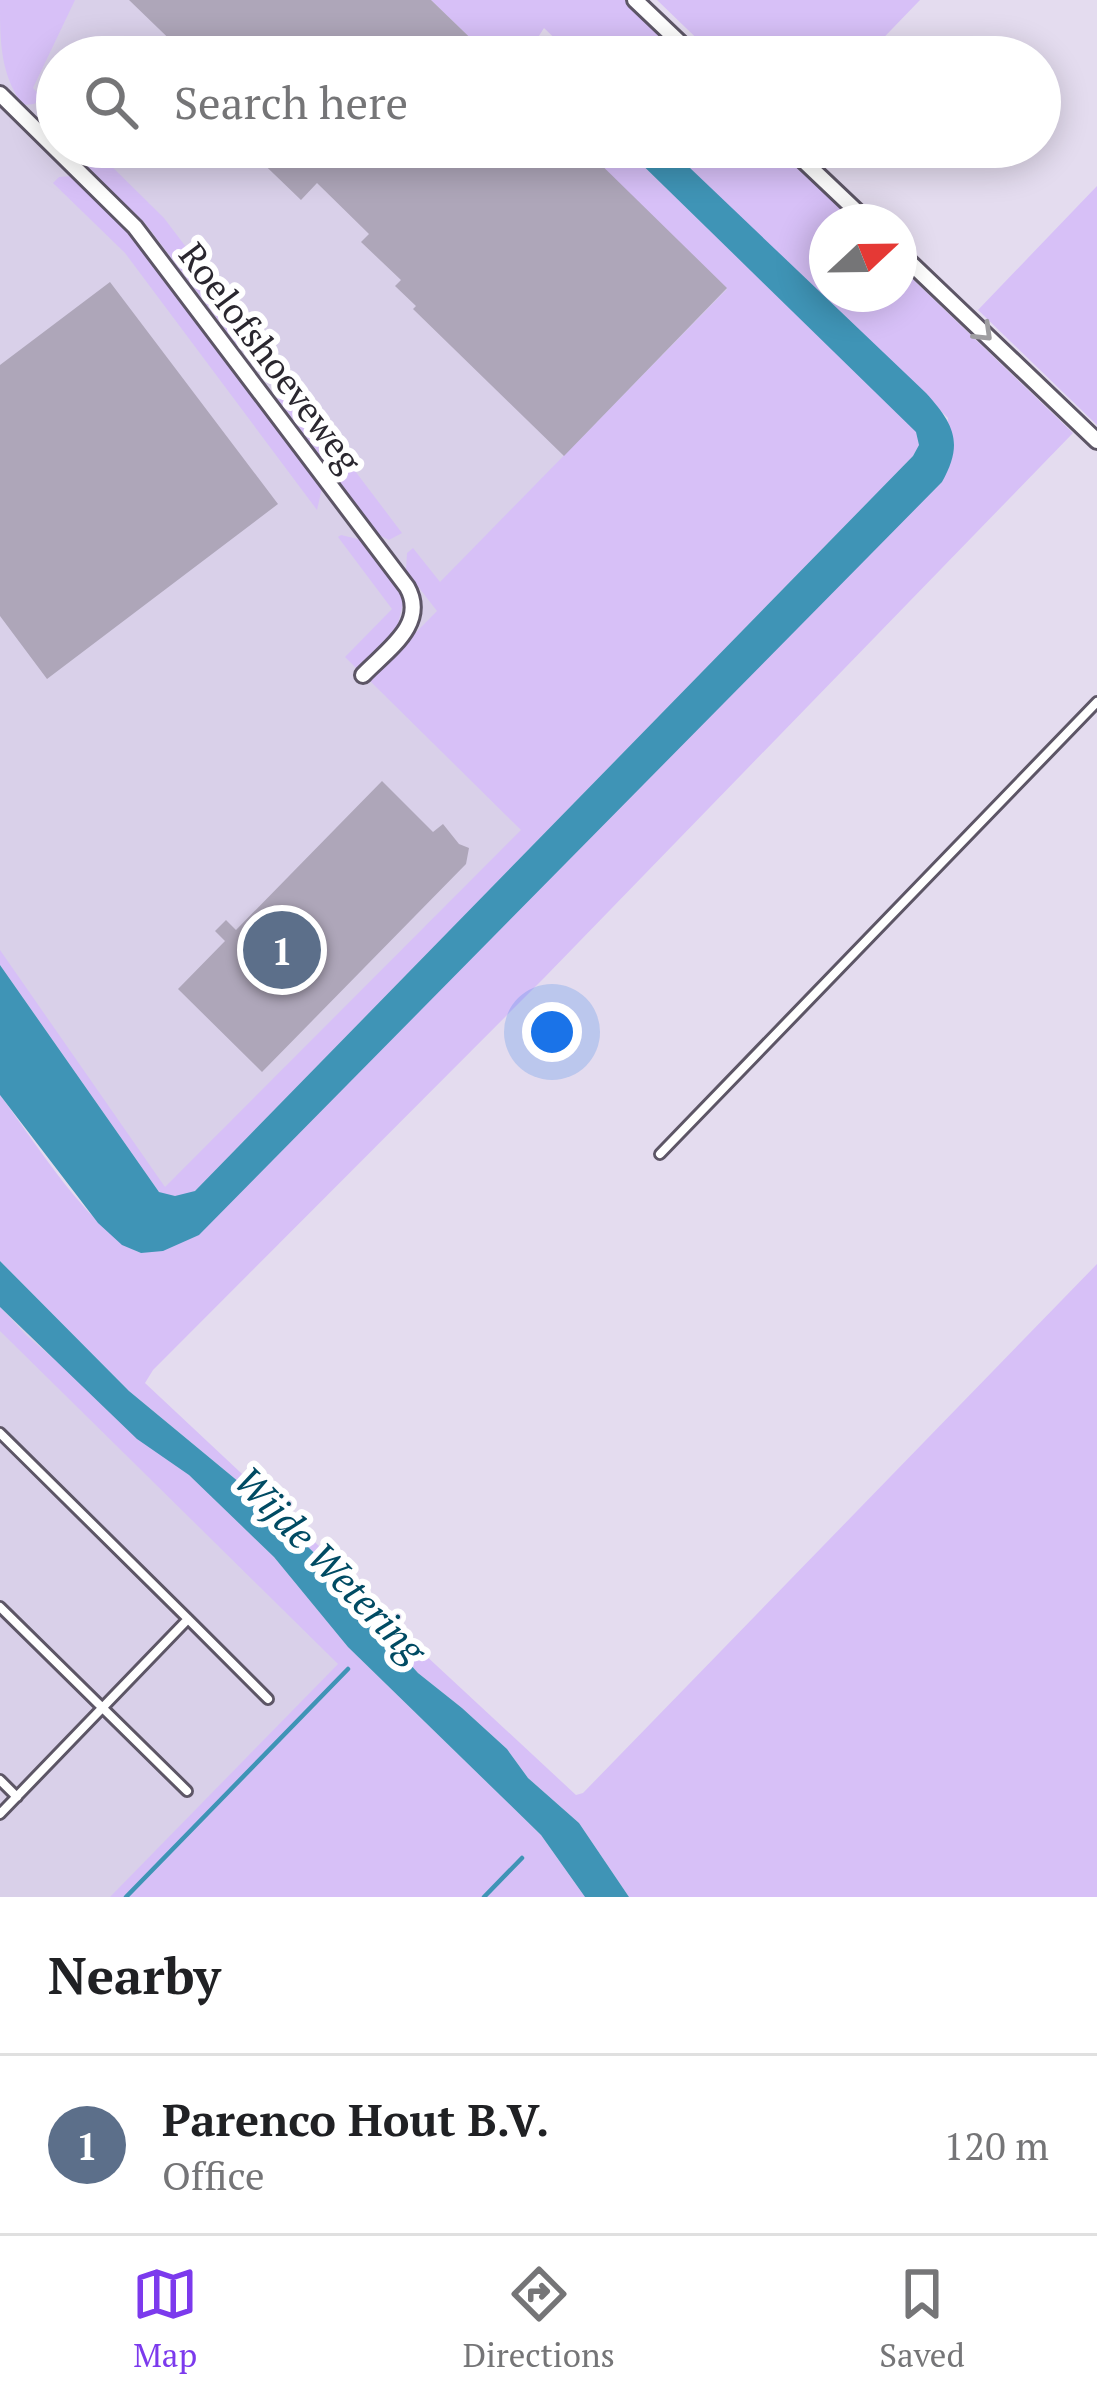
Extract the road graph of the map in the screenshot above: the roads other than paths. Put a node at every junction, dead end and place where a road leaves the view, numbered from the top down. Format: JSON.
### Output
{"nodes":[{"id":1,"x":635,"y":0,"type":"edge"},
{"id":2,"x":673,"y":36,"type":"edge"},
{"id":3,"x":0,"y":94,"type":"edge"},
{"id":4,"x":36,"y":129,"type":"edge"},
{"id":5,"x":75,"y":168,"type":"edge"},
{"id":6,"x":811,"y":168,"type":"edge"},
{"id":7,"x":849,"y":204,"type":"edge"},
{"id":8,"x":917,"y":269,"type":"edge"},
{"id":9,"x":1097,"y":441,"type":"edge"},
{"id":10,"x":363,"y":675,"type":"dead end"},
{"id":11,"x":1097,"y":702,"type":"edge"},
{"id":12,"x":660,"y":1154,"type":"dead end"},
{"id":13,"x":0,"y":1433,"type":"edge"},
{"id":14,"x":0,"y":1607,"type":"edge"},
{"id":15,"x":188,"y":1619,"type":"junction"},
{"id":16,"x":268,"y":1699,"type":"dead end"},
{"id":17,"x":103,"y":1708,"type":"junction"},
{"id":18,"x":0,"y":1780,"type":"edge"},
{"id":19,"x":187,"y":1791,"type":"dead end"},
{"id":20,"x":17,"y":1797,"type":"junction"},
{"id":21,"x":0,"y":1814,"type":"edge"}],
"edges":[{"from":1,"to":2,"type":"street"},
{"from":3,"to":4,"type":"street","name":"Roelofshoeveweg"},
{"from":5,"to":10,"type":"street","name":"Roelofshoeveweg"},
{"from":6,"to":7,"type":"street"},
{"from":8,"to":9,"type":"street","one_way":true},
{"from":11,"to":12,"type":"lane"},
{"from":13,"to":15,"type":"lane"},
{"from":14,"to":17,"type":"lane"},
{"from":15,"to":16,"type":"lane"},
{"from":15,"to":17,"type":"lane"},
{"from":17,"to":19,"type":"lane"},
{"from":17,"to":20,"type":"lane"},
{"from":18,"to":20,"type":"lane"},
{"from":20,"to":21,"type":"lane"}]}
